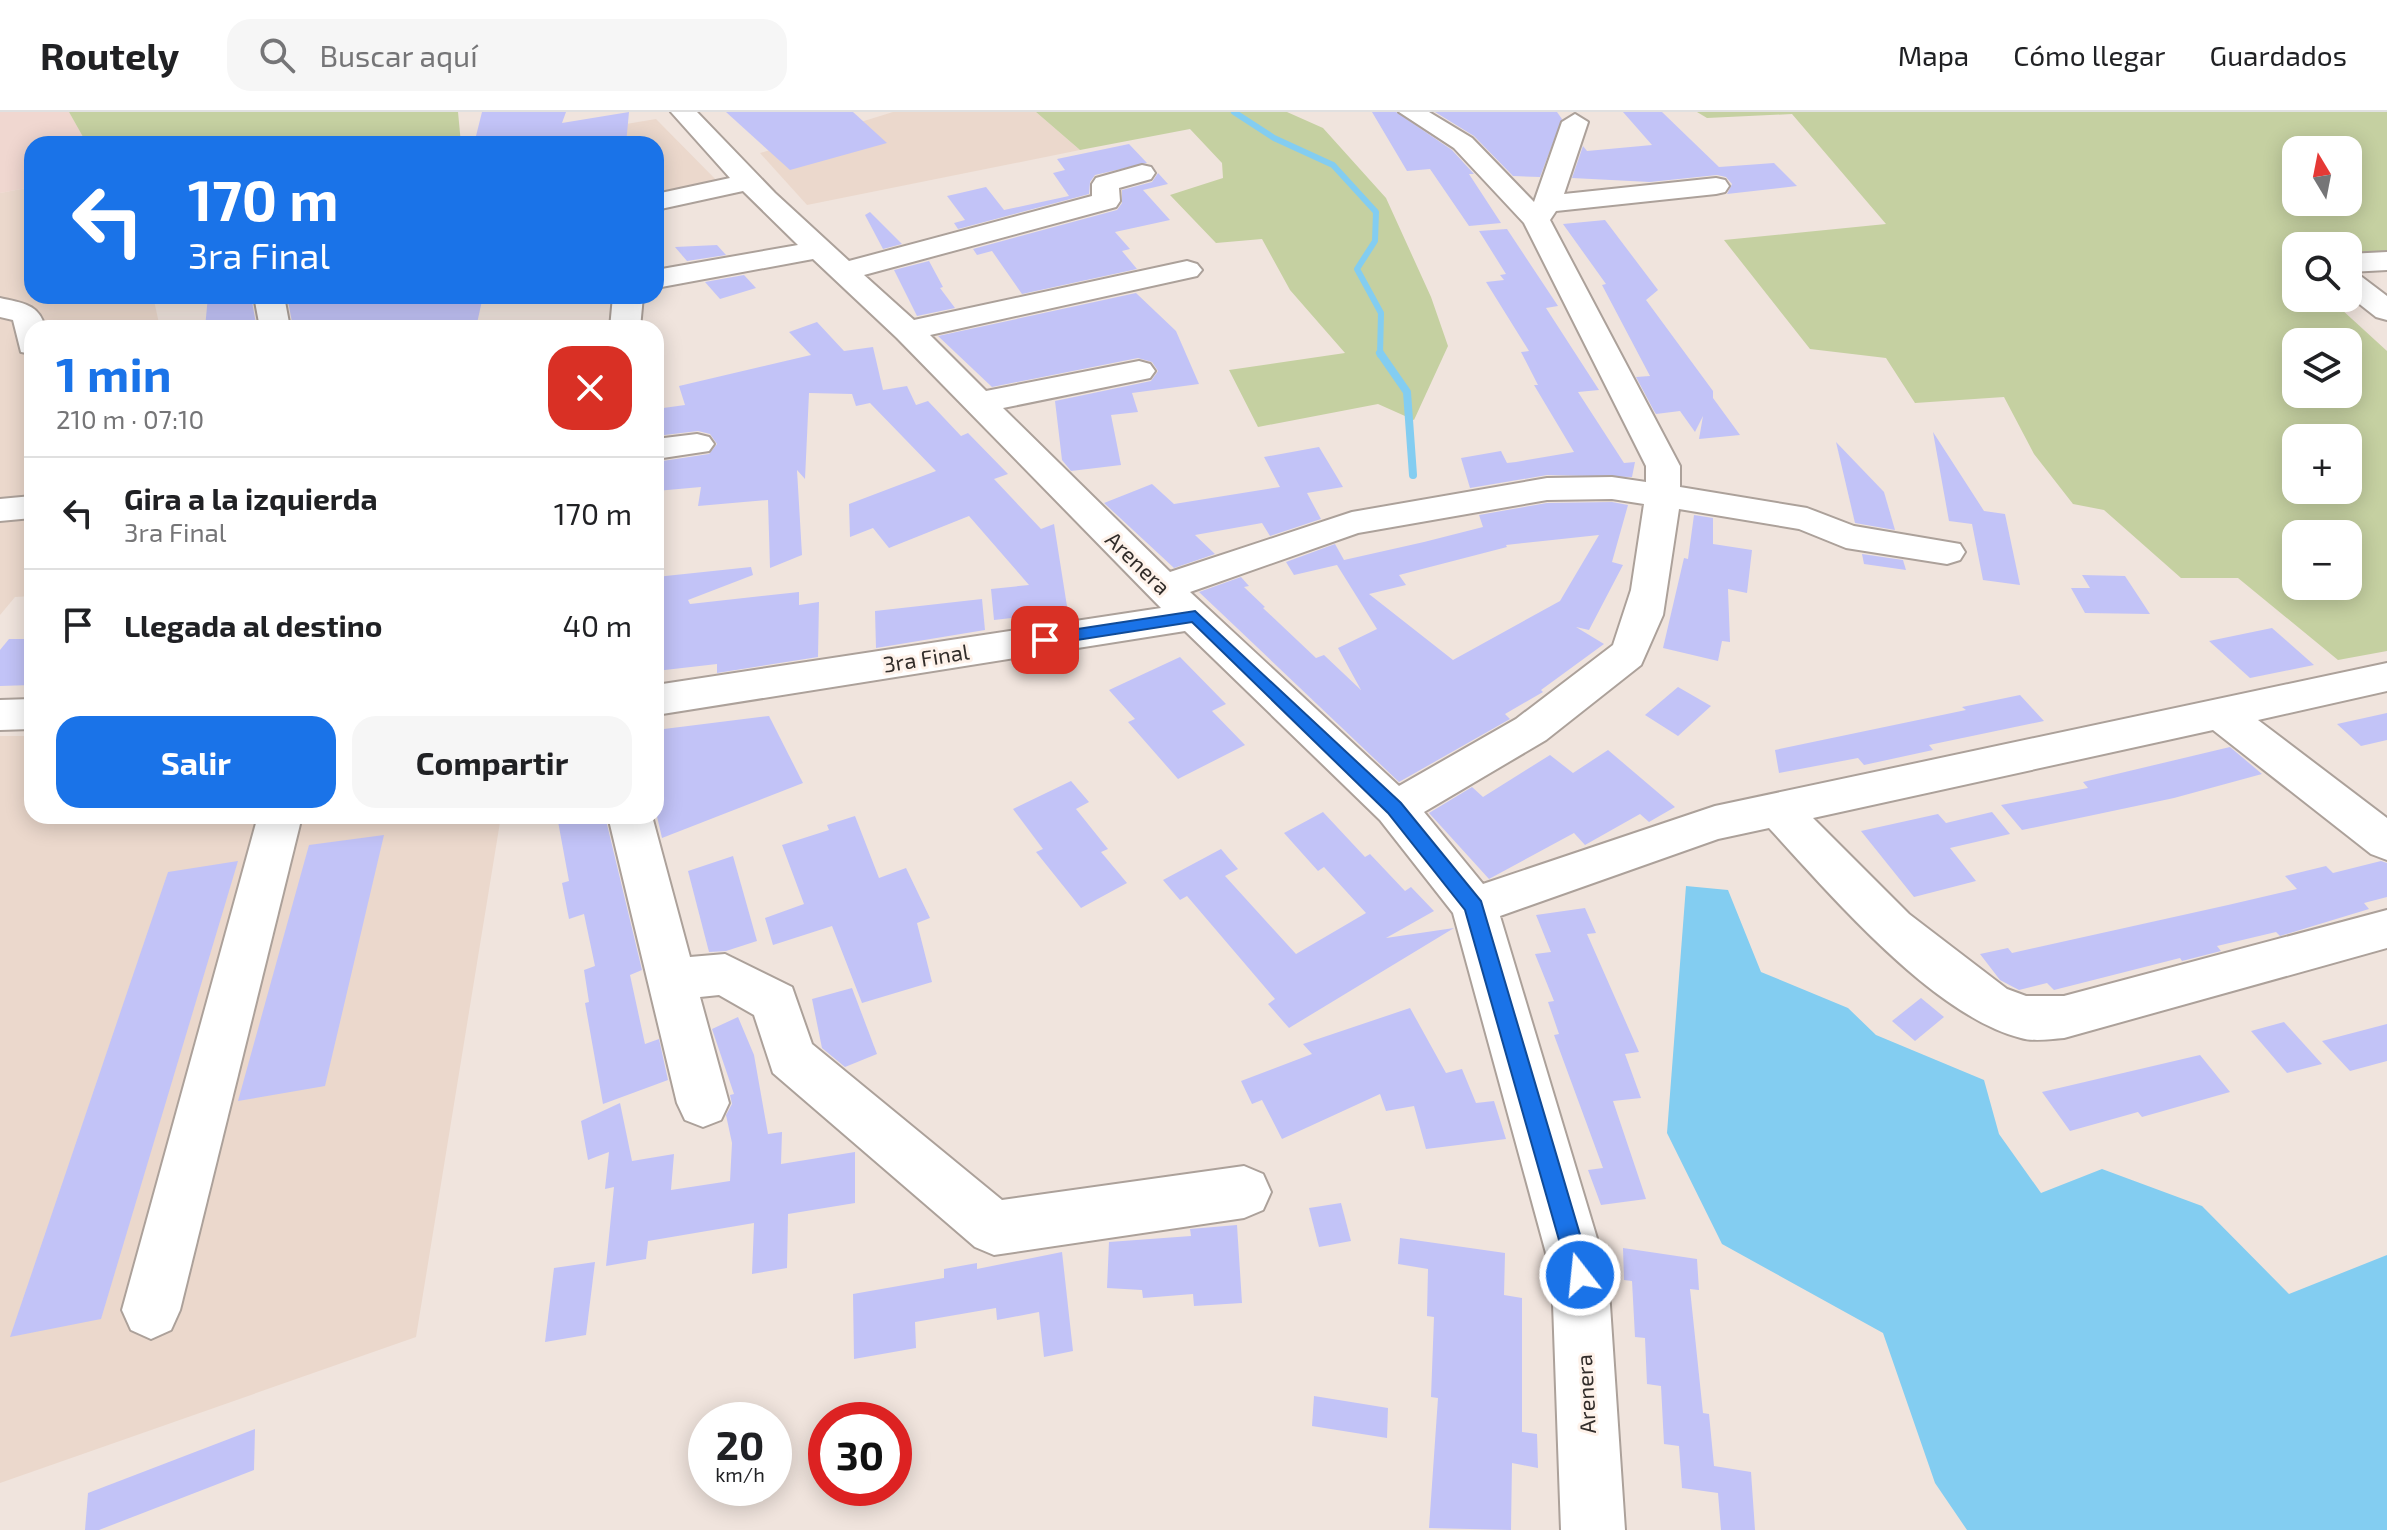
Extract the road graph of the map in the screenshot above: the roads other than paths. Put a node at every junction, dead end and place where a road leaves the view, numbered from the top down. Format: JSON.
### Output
{"nodes":[{"id":1,"x":683,"y":112,"type":"edge"},
{"id":2,"x":1411,"y":112,"type":"edge"},
{"id":3,"x":1575,"y":122,"type":"dead end"},
{"id":4,"x":1142,"y":173,"type":"dead end"},
{"id":5,"x":749,"y":182,"type":"junction"},
{"id":6,"x":1716,"y":186,"type":"dead end"},
{"id":7,"x":664,"y":200,"type":"edge"},
{"id":8,"x":1542,"y":212,"type":"junction"},
{"id":9,"x":833,"y":260,"type":"junction"},
{"id":10,"x":2387,"y":261,"type":"edge"},
{"id":11,"x":2362,"y":262,"type":"edge"},
{"id":12,"x":1187,"y":270,"type":"dead end"},
{"id":13,"x":664,"y":278,"type":"edge"},
{"id":14,"x":2362,"y":291,"type":"edge"},
{"id":15,"x":0,"y":307,"type":"edge"},
{"id":16,"x":2387,"y":311,"type":"edge"},
{"id":17,"x":28,"y":320,"type":"edge"},
{"id":18,"x":908,"y":331,"type":"junction"},
{"id":19,"x":1139,"y":371,"type":"dead end"},
{"id":20,"x":976,"y":403,"type":"junction"},
{"id":21,"x":697,"y":444,"type":"dead end"},
{"id":22,"x":664,"y":448,"type":"edge"},
{"id":23,"x":1665,"y":496,"type":"junction"},
{"id":24,"x":24,"y":508,"type":"edge"},
{"id":25,"x":0,"y":510,"type":"edge"},
{"id":26,"x":1947,"y":552,"type":"dead end"},
{"id":27,"x":1163,"y":588,"type":"junction"},
{"id":28,"x":1195,"y":616,"type":"junction"},
{"id":29,"x":2387,"y":677,"type":"edge"},
{"id":30,"x":664,"y":699,"type":"edge"},
{"id":31,"x":2220,"y":713,"type":"junction"},
{"id":32,"x":24,"y":714,"type":"edge"},
{"id":33,"x":0,"y":715,"type":"edge"},
{"id":34,"x":1395,"y":808,"type":"junction"},
{"id":35,"x":1777,"y":809,"type":"junction"},
{"id":36,"x":278,"y":824,"type":"edge"},
{"id":37,"x":632,"y":824,"type":"edge"},
{"id":38,"x":2387,"y":842,"type":"edge"},
{"id":39,"x":1474,"y":906,"type":"junction"},
{"id":40,"x":2387,"y":929,"type":"edge"},
{"id":41,"x":672,"y":979,"type":"junction"},
{"id":42,"x":703,"y":1103,"type":"dead end"},
{"id":43,"x":1244,"y":1192,"type":"dead end"},
{"id":44,"x":151,"y":1310,"type":"dead end"},
{"id":45,"x":1593,"y":1530,"type":"edge"}],
"edges":[{"from":1,"to":5,"type":"street","name":"Arenera"},
{"from":2,"to":8,"type":"street"},
{"from":3,"to":8,"type":"street"},
{"from":4,"to":9,"type":"street"},
{"from":5,"to":7,"type":"street"},
{"from":5,"to":9,"type":"street","name":"Arenera"},
{"from":6,"to":8,"type":"street"},
{"from":8,"to":23,"type":"street"},
{"from":9,"to":13,"type":"street"},
{"from":9,"to":18,"type":"street","name":"Arenera"},
{"from":10,"to":11,"type":"street"},
{"from":12,"to":18,"type":"street"},
{"from":14,"to":16,"type":"street"},
{"from":15,"to":17,"type":"street"},
{"from":18,"to":20,"type":"street","name":"Arenera"},
{"from":19,"to":20,"type":"street"},
{"from":20,"to":27,"type":"street","name":"Arenera"},
{"from":21,"to":22,"type":"street"},
{"from":23,"to":26,"type":"street"},
{"from":23,"to":27,"type":"street"},
{"from":23,"to":34,"type":"street"},
{"from":24,"to":25,"type":"street"},
{"from":27,"to":28,"type":"street","name":"Arenera"},
{"from":28,"to":30,"type":"street","name":"3ra Final"},
{"from":28,"to":34,"type":"street","name":"Arenera"},
{"from":29,"to":31,"type":"street"},
{"from":31,"to":35,"type":"street"},
{"from":31,"to":38,"type":"street"},
{"from":32,"to":33,"type":"street"},
{"from":34,"to":39,"type":"street","name":"Arenera"},
{"from":35,"to":39,"type":"street"},
{"from":35,"to":40,"type":"street"},
{"from":36,"to":44,"type":"street"},
{"from":37,"to":41,"type":"street"},
{"from":39,"to":45,"type":"street","name":"Arenera"},
{"from":41,"to":42,"type":"street"},
{"from":41,"to":43,"type":"street"}]}
